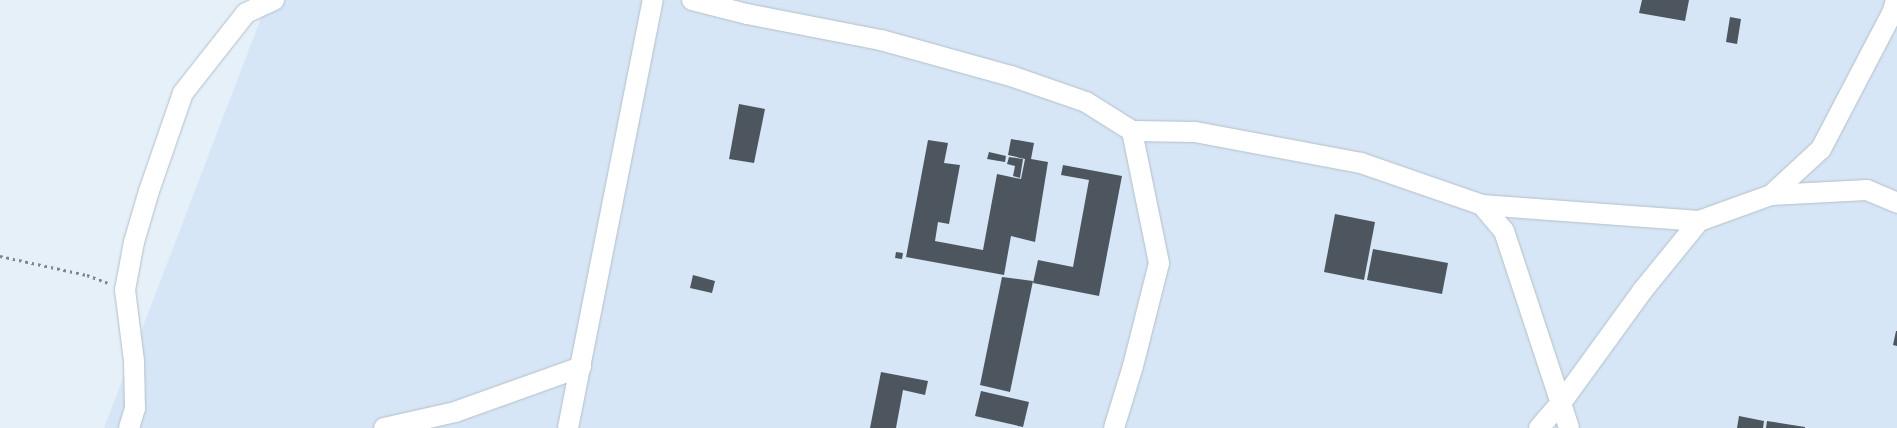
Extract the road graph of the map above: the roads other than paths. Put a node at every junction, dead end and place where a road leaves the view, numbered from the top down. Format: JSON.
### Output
{"nodes":[{"id":1,"x":274,"y":0,"type":"edge"},
{"id":2,"x":653,"y":0,"type":"edge"},
{"id":3,"x":692,"y":0,"type":"edge"},
{"id":4,"x":1896,"y":0,"type":"edge"},
{"id":5,"x":253,"y":7,"type":"edge"},
{"id":6,"x":1132,"y":131,"type":"junction"},
{"id":7,"x":1771,"y":196,"type":"junction"},
{"id":8,"x":1897,"y":203,"type":"edge"},
{"id":9,"x":1482,"y":205,"type":"junction"},
{"id":10,"x":1699,"y":221,"type":"junction"},
{"id":11,"x":581,"y":367,"type":"junction"},
{"id":12,"x":1561,"y":403,"type":"junction"},
{"id":13,"x":129,"y":428,"type":"edge"},
{"id":14,"x":384,"y":428,"type":"edge"},
{"id":15,"x":568,"y":428,"type":"edge"},
{"id":16,"x":1114,"y":428,"type":"edge"},
{"id":17,"x":1539,"y":428,"type":"edge"},
{"id":18,"x":1569,"y":428,"type":"edge"}],
"edges":[{"from":1,"to":5,"type":"street"},
{"from":2,"to":11,"type":"street"},
{"from":3,"to":6,"type":"street"},
{"from":4,"to":7,"type":"street"},
{"from":5,"to":13,"type":"street"},
{"from":6,"to":9,"type":"street"},
{"from":6,"to":16,"type":"street"},
{"from":7,"to":8,"type":"street"},
{"from":7,"to":10,"type":"street"},
{"from":9,"to":10,"type":"street"},
{"from":9,"to":12,"type":"street"},
{"from":10,"to":12,"type":"street"},
{"from":11,"to":14,"type":"street"},
{"from":11,"to":15,"type":"street"},
{"from":12,"to":17,"type":"street"},
{"from":12,"to":18,"type":"street"}]}
